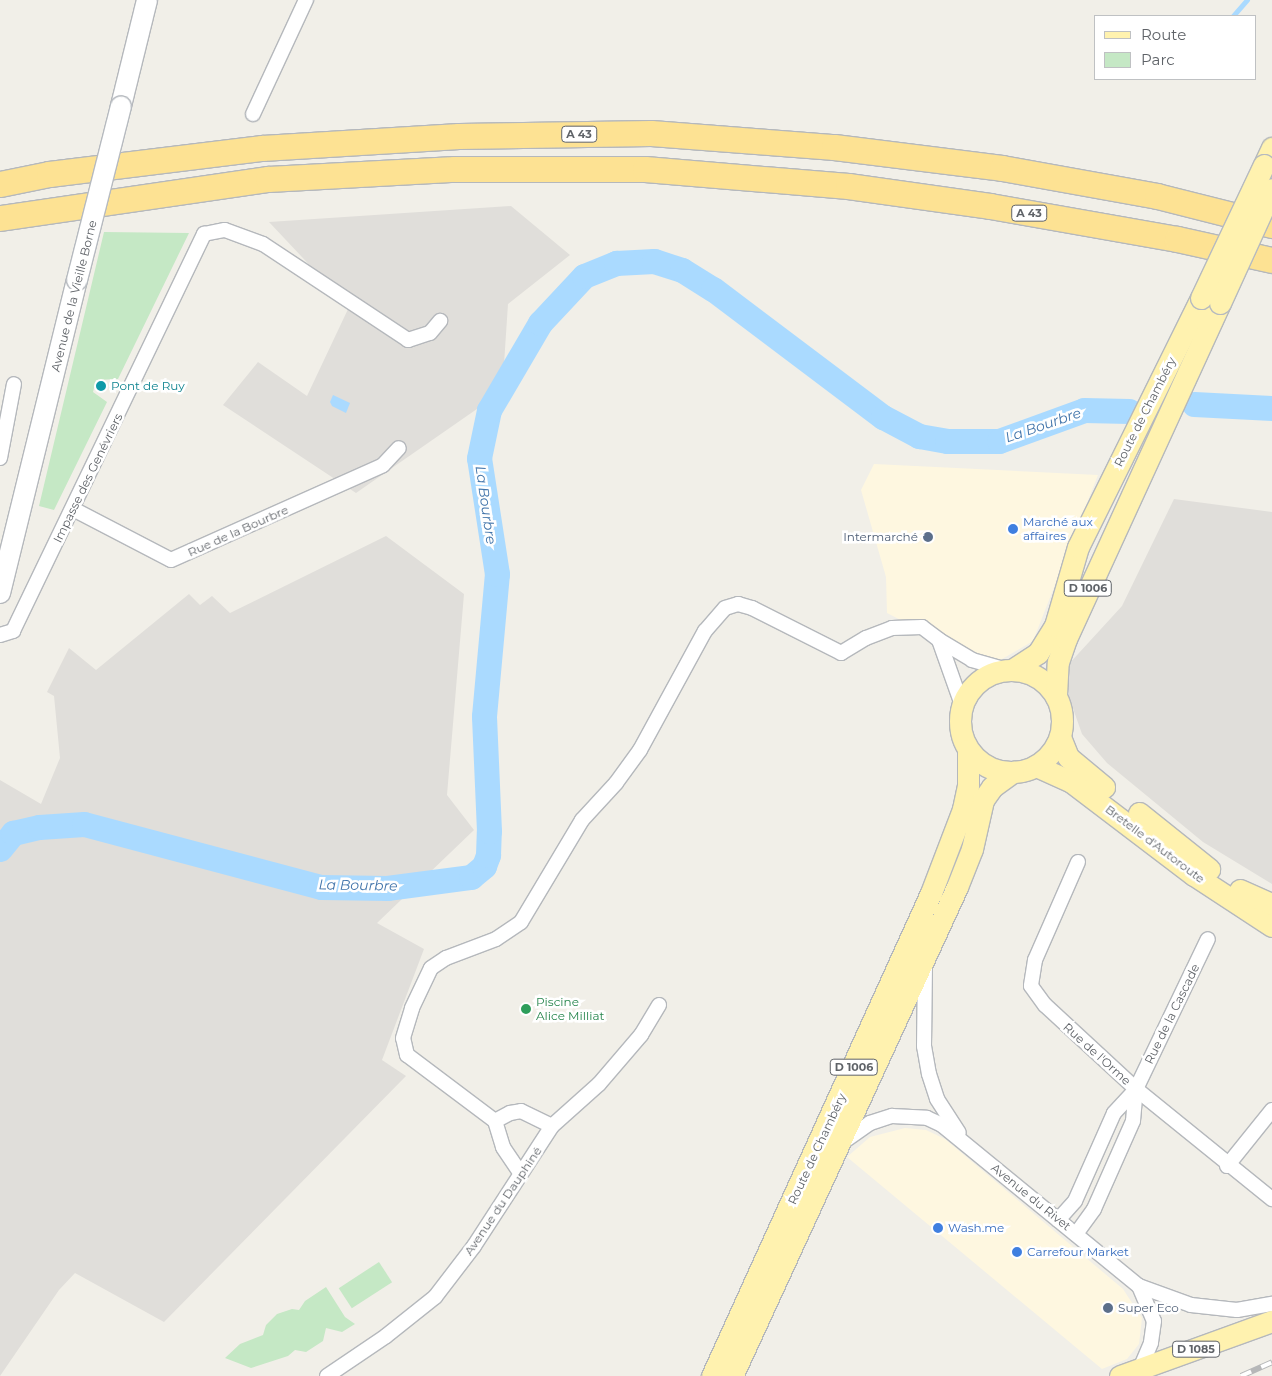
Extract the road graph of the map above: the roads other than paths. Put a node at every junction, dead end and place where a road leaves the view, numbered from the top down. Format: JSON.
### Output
{"nodes":[{"id":1,"x":147,"y":0,"type":"edge"},
{"id":2,"x":306,"y":0,"type":"edge"},
{"id":3,"x":253,"y":114,"type":"dead end"},
{"id":4,"x":1268,"y":157,"type":"edge"},
{"id":5,"x":0,"y":184,"type":"edge"},
{"id":6,"x":1272,"y":189,"type":"edge"},
{"id":7,"x":1157,"y":196,"type":"junction"},
{"id":8,"x":1272,"y":204,"type":"edge"},
{"id":9,"x":0,"y":218,"type":"edge"},
{"id":10,"x":1272,"y":225,"type":"edge"},
{"id":11,"x":1271,"y":260,"type":"edge"},
{"id":12,"x":1210,"y":301,"type":"junction"},
{"id":13,"x":440,"y":321,"type":"dead end"},
{"id":14,"x":14,"y":384,"type":"dead end"},
{"id":15,"x":400,"y":448,"type":"dead end"},
{"id":16,"x":0,"y":458,"type":"edge"},
{"id":17,"x":73,"y":509,"type":"junction"},
{"id":18,"x":0,"y":592,"type":"edge"},
{"id":19,"x":0,"y":635,"type":"edge"},
{"id":20,"x":939,"y":640,"type":"junction"},
{"id":21,"x":1009,"y":669,"type":"junction"},
{"id":22,"x":1056,"y":695,"type":"junction"},
{"id":23,"x":962,"y":705,"type":"junction"},
{"id":24,"x":1060,"y":737,"type":"junction"},
{"id":25,"x":968,"y":750,"type":"junction"},
{"id":26,"x":1036,"y":766,"type":"junction"},
{"id":27,"x":1013,"y":772,"type":"junction"},
{"id":28,"x":1078,"y":862,"type":"dead end"},
{"id":29,"x":1272,"y":904,"type":"edge"},
{"id":30,"x":1272,"y":926,"type":"edge"},
{"id":31,"x":1208,"y":939,"type":"dead end"},
{"id":32,"x":924,"y":957,"type":"junction"},
{"id":33,"x":659,"y":1005,"type":"dead end"},
{"id":34,"x":1136,"y":1089,"type":"junction"},
{"id":35,"x":1272,"y":1110,"type":"edge"},
{"id":36,"x":496,"y":1121,"type":"junction"},
{"id":37,"x":552,"y":1126,"type":"junction"},
{"id":38,"x":969,"y":1146,"type":"junction"},
{"id":39,"x":838,"y":1148,"type":"junction"},
{"id":40,"x":1226,"y":1166,"type":"junction"},
{"id":41,"x":521,"y":1174,"type":"junction"},
{"id":42,"x":1272,"y":1200,"type":"edge"},
{"id":43,"x":1058,"y":1220,"type":"junction"},
{"id":44,"x":1076,"y":1234,"type":"junction"},
{"id":45,"x":1140,"y":1286,"type":"junction"},
{"id":46,"x":1272,"y":1304,"type":"edge"},
{"id":47,"x":1272,"y":1321,"type":"edge"},
{"id":48,"x":1130,"y":1372,"type":"edge"},
{"id":49,"x":327,"y":1376,"type":"edge"},
{"id":50,"x":712,"y":1376,"type":"edge"},
{"id":51,"x":732,"y":1376,"type":"edge"}],
"edges":[{"from":1,"to":18,"type":"main road","name":"Avenue de la Vieille Borne","bridge":true},
{"from":2,"to":3,"type":"street"},
{"from":4,"to":12,"type":"main road","name":"Route de Chambéry","number":"D 1006","bridge":true},
{"from":5,"to":7,"type":"highway","number":"A 43"},
{"from":6,"to":12,"type":"main road","name":"Route de Chambéry","number":"D 1006","bridge":true},
{"from":7,"to":8,"type":"highway"},
{"from":7,"to":10,"type":"highway","number":"A 43"},
{"from":9,"to":11,"type":"highway","number":"A 43"},
{"from":12,"to":21,"type":"main road","name":"Route de Chambéry","number":"D 1006"},
{"from":12,"to":22,"type":"main road","name":"Route de Chambéry","number":"D 1006"},
{"from":13,"to":17,"type":"street","name":"Impasse des Genévriers"},
{"from":14,"to":16,"type":"street"},
{"from":15,"to":17,"type":"street","name":"Rue de la Bourbre"},
{"from":17,"to":19,"type":"street","name":"Impasse des Genévriers"},
{"from":20,"to":21,"type":"street"},
{"from":20,"to":23,"type":"street"},
{"from":20,"to":36,"type":"street"},
{"from":21,"to":22,"type":"main road"},
{"from":21,"to":23,"type":"main road"},
{"from":22,"to":24,"type":"main road"},
{"from":23,"to":25,"type":"main road"},
{"from":24,"to":26,"type":"main road"},
{"from":24,"to":29,"type":"main road","name":"Bretelle d'Autoroute"},
{"from":25,"to":27,"type":"main road"},
{"from":25,"to":50,"type":"main road","name":"Route de Chambéry","number":"D 1006"},
{"from":26,"to":27,"type":"main road"},
{"from":26,"to":30,"type":"main road","name":"Bretelle d'Autoroute"},
{"from":27,"to":32,"type":"main road","name":"Route de Chambéry","number":"D 1006"},
{"from":28,"to":34,"type":"street","name":"Rue de l'Orme"},
{"from":31,"to":34,"type":"street","name":"Rue de la Cascade"},
{"from":32,"to":38,"type":"street","name":"Avenue du Rivet"},
{"from":32,"to":39,"type":"main road","name":"Route de Chambéry","number":"D 1006"},
{"from":33,"to":37,"type":"street","name":"Avenue du Dauphiné"},
{"from":34,"to":40,"type":"street","name":"Rue de l'Orme"},
{"from":34,"to":43,"type":"street","name":"Rue de la Cascade"},
{"from":34,"to":44,"type":"street","name":"Rue de la Cascade"},
{"from":35,"to":40,"type":"street"},
{"from":36,"to":37,"type":"street"},
{"from":36,"to":41,"type":"street"},
{"from":37,"to":41,"type":"street","name":"Avenue du Dauphiné"},
{"from":38,"to":39,"type":"street","name":"Avenue du Rivet"},
{"from":38,"to":43,"type":"street","name":"Avenue du Rivet"},
{"from":39,"to":51,"type":"main road","name":"Route de Chambéry","number":"D 1006"},
{"from":40,"to":42,"type":"street","name":"Rue de l'Orme"},
{"from":41,"to":49,"type":"street","name":"Avenue du Dauphiné"},
{"from":43,"to":44,"type":"street","name":"Avenue du Rivet"},
{"from":44,"to":45,"type":"street","name":"Avenue du Rivet"},
{"from":45,"to":46,"type":"street","name":"Avenue du Rivet"},
{"from":45,"to":48,"type":"street","name":"Avenue du Rivet"},
{"from":47,"to":48,"type":"main road","number":"D 1085"}]}
